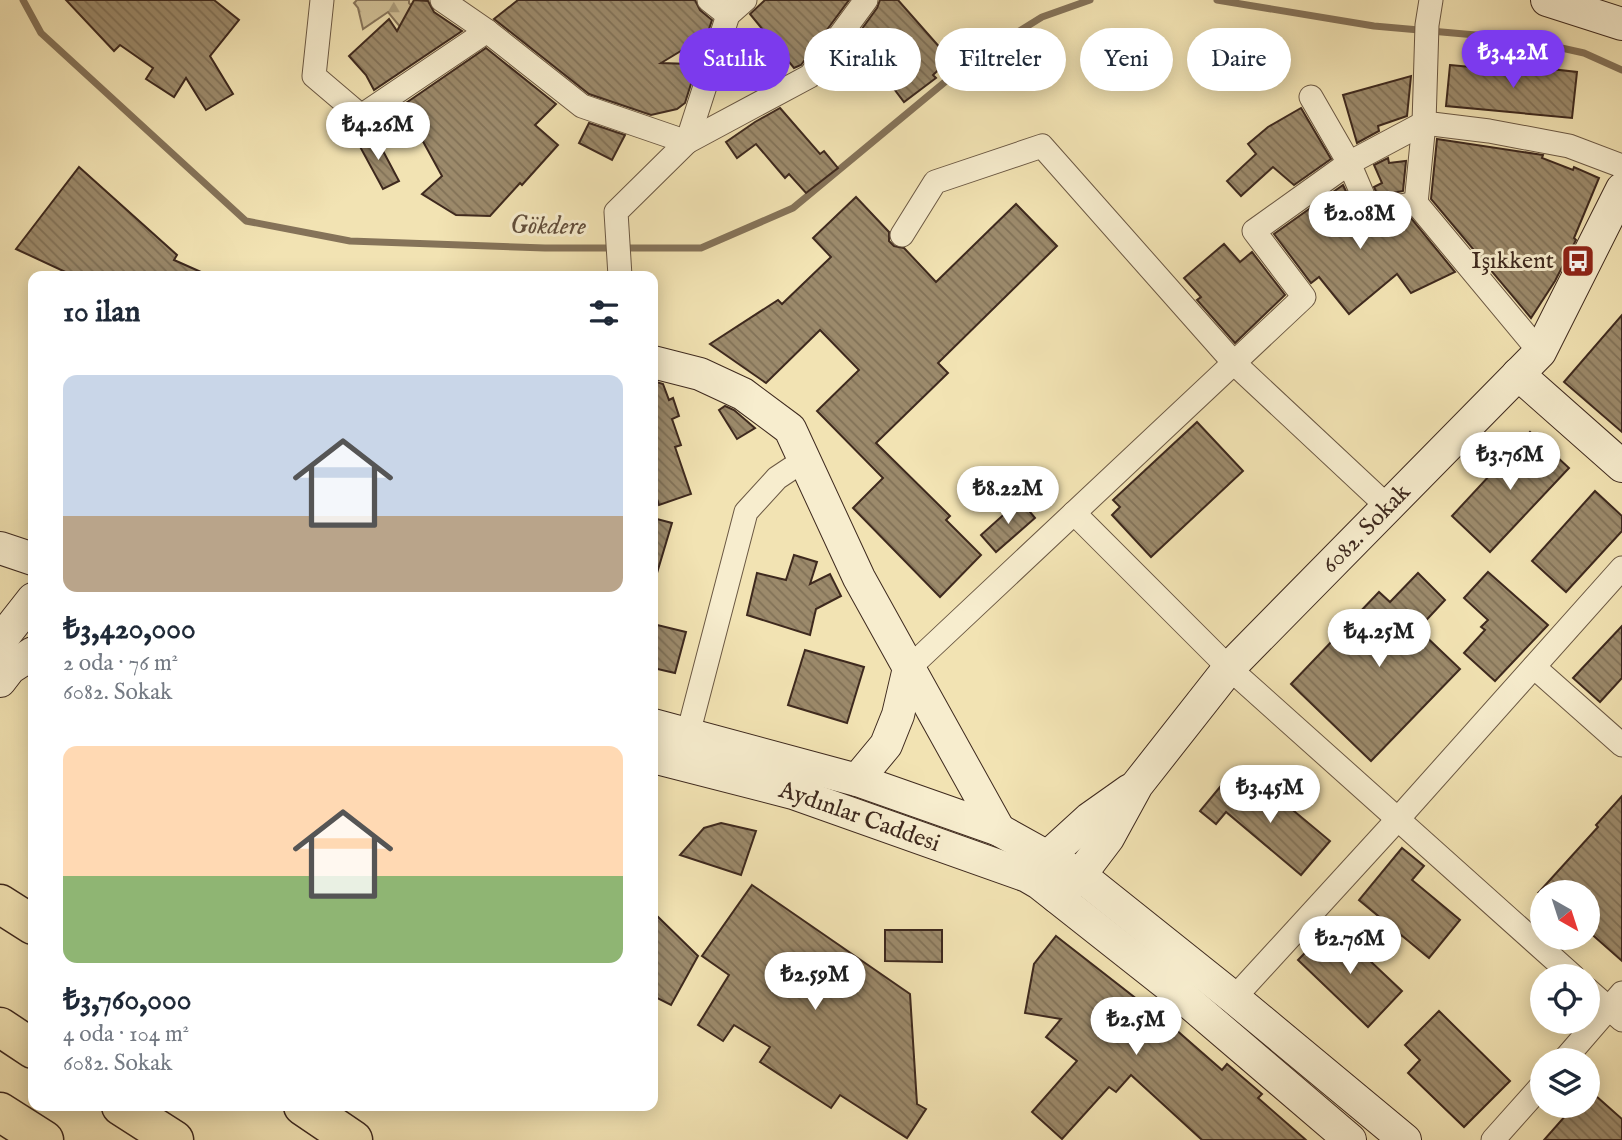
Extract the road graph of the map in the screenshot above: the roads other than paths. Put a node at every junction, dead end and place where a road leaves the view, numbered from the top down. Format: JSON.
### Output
{"nodes":[{"id":1,"x":322,"y":0,"type":"edge"},
{"id":2,"x":442,"y":0,"type":"edge"},
{"id":3,"x":709,"y":0,"type":"edge"},
{"id":4,"x":866,"y":0,"type":"edge"},
{"id":5,"x":1431,"y":0,"type":"edge"},
{"id":6,"x":1547,"y":0,"type":"edge"},
{"id":7,"x":737,"y":8,"type":"edge"},
{"id":8,"x":1622,"y":24,"type":"edge"},
{"id":9,"x":487,"y":31,"type":"junction"},
{"id":10,"x":1311,"y":97,"type":"dead end"},
{"id":11,"x":1424,"y":122,"type":"junction"},
{"id":12,"x":687,"y":142,"type":"junction"},
{"id":13,"x":1349,"y":163,"type":"junction"},
{"id":14,"x":1622,"y":166,"type":"edge"},
{"id":15,"x":1622,"y":190,"type":"edge"},
{"id":16,"x":1416,"y":204,"type":"junction"},
{"id":17,"x":902,"y":235,"type":"dead end"},
{"id":18,"x":620,"y":271,"type":"edge"},
{"id":19,"x":1540,"y":352,"type":"junction"},
{"id":20,"x":658,"y":363,"type":"edge"},
{"id":21,"x":1236,"y":364,"type":"junction"},
{"id":22,"x":1518,"y":374,"type":"junction"},
{"id":23,"x":804,"y":460,"type":"junction"},
{"id":24,"x":1622,"y":466,"type":"edge"},
{"id":25,"x":1388,"y":507,"type":"junction"},
{"id":26,"x":1074,"y":513,"type":"junction"},
{"id":27,"x":0,"y":548,"type":"edge"},
{"id":28,"x":28,"y":557,"type":"edge"},
{"id":29,"x":1622,"y":568,"type":"edge"},
{"id":30,"x":28,"y":606,"type":"edge"},
{"id":31,"x":28,"y":628,"type":"edge"},
{"id":32,"x":0,"y":643,"type":"edge"},
{"id":33,"x":28,"y":656,"type":"edge"},
{"id":34,"x":1534,"y":667,"type":"junction"},
{"id":35,"x":909,"y":668,"type":"junction"},
{"id":36,"x":1229,"y":668,"type":"junction"},
{"id":37,"x":0,"y":681,"type":"edge"},
{"id":38,"x":28,"y":682,"type":"edge"},
{"id":39,"x":0,"y":697,"type":"edge"},
{"id":40,"x":658,"y":726,"type":"edge"},
{"id":41,"x":688,"y":734,"type":"junction"},
{"id":42,"x":1622,"y":745,"type":"edge"},
{"id":43,"x":658,"y":758,"type":"edge"},
{"id":44,"x":857,"y":780,"type":"junction"},
{"id":45,"x":1137,"y":785,"type":"junction"},
{"id":46,"x":1397,"y":820,"type":"junction"},
{"id":47,"x":999,"y":830,"type":"junction"},
{"id":48,"x":1037,"y":866,"type":"junction"},
{"id":49,"x":1080,"y":875,"type":"junction"},
{"id":50,"x":1057,"y":897,"type":"junction"},
{"id":51,"x":0,"y":904,"type":"edge"},
{"id":52,"x":28,"y":922,"type":"edge"},
{"id":53,"x":1559,"y":964,"type":"edge"},
{"id":54,"x":1600,"y":997,"type":"edge"},
{"id":55,"x":1234,"y":998,"type":"junction"},
{"id":56,"x":1618,"y":1007,"type":"edge"},
{"id":57,"x":0,"y":1027,"type":"edge"},
{"id":58,"x":28,"y":1046,"type":"edge"},
{"id":59,"x":1576,"y":1048,"type":"edge"},
{"id":60,"x":1530,"y":1098,"type":"edge"},
{"id":61,"x":129,"y":1111,"type":"edge"},
{"id":62,"x":310,"y":1111,"type":"edge"},
{"id":63,"x":0,"y":1112,"type":"edge"},
{"id":64,"x":44,"y":1140,"type":"edge"},
{"id":65,"x":174,"y":1140,"type":"edge"},
{"id":66,"x":354,"y":1140,"type":"edge"},
{"id":67,"x":1350,"y":1140,"type":"edge"},
{"id":68,"x":1405,"y":1140,"type":"edge"},
{"id":69,"x":1493,"y":1140,"type":"edge"}],
"edges":[{"from":1,"to":9,"type":"street"},
{"from":2,"to":9,"type":"street"},
{"from":3,"to":7,"type":"street"},
{"from":4,"to":12,"type":"street"},
{"from":5,"to":11,"type":"street"},
{"from":6,"to":8,"type":"street"},
{"from":7,"to":12,"type":"street"},
{"from":9,"to":12,"type":"street"},
{"from":10,"to":13,"type":"street"},
{"from":11,"to":13,"type":"street"},
{"from":11,"to":14,"type":"street"},
{"from":11,"to":16,"type":"street"},
{"from":12,"to":18,"type":"street"},
{"from":13,"to":16,"type":"street"},
{"from":13,"to":21,"type":"street"},
{"from":15,"to":19,"type":"street","name":"6082. Sokak"},
{"from":16,"to":19,"type":"street"},
{"from":17,"to":21,"type":"street"},
{"from":19,"to":22,"type":"street","name":"6082. Sokak"},
{"from":20,"to":23,"type":"street"},
{"from":21,"to":25,"type":"street"},
{"from":21,"to":26,"type":"street"},
{"from":22,"to":24,"type":"street"},
{"from":22,"to":25,"type":"street","name":"6082. Sokak"},
{"from":23,"to":35,"type":"street"},
{"from":23,"to":41,"type":"street"},
{"from":25,"to":36,"type":"street","name":"6082. Sokak"},
{"from":26,"to":35,"type":"street"},
{"from":26,"to":36,"type":"street"},
{"from":27,"to":28,"type":"street"},
{"from":29,"to":34,"type":"street"},
{"from":30,"to":32,"type":"street"},
{"from":31,"to":32,"type":"street"},
{"from":33,"to":37,"type":"street"},
{"from":34,"to":42,"type":"street"},
{"from":34,"to":46,"type":"street"},
{"from":35,"to":44,"type":"street"},
{"from":35,"to":47,"type":"street"},
{"from":36,"to":45,"type":"street","name":"6082. Sokak"},
{"from":36,"to":46,"type":"street"},
{"from":38,"to":39,"type":"street"},
{"from":40,"to":41,"type":"street","name":"Aydınlar Caddesi"},
{"from":41,"to":44,"type":"street","name":"Aydınlar Caddesi"},
{"from":43,"to":48,"type":"street","name":"Aydınlar Caddesi"},
{"from":44,"to":47,"type":"street","name":"Aydınlar Caddesi"},
{"from":45,"to":48,"type":"street"},
{"from":45,"to":49,"type":"street"},
{"from":46,"to":53,"type":"street"},
{"from":46,"to":55,"type":"street"},
{"from":47,"to":48,"type":"street","name":"Aydınlar Caddesi"},
{"from":48,"to":49,"type":"street"},
{"from":48,"to":50,"type":"street","name":"Aydınlar Caddesi"},
{"from":49,"to":50,"type":"street"},
{"from":49,"to":55,"type":"street"},
{"from":50,"to":67,"type":"street","name":"Aydınlar Caddesi"},
{"from":51,"to":52,"type":"highway"},
{"from":54,"to":56,"type":"street"},
{"from":55,"to":68,"type":"street"},
{"from":56,"to":59,"type":"street"},
{"from":57,"to":58,"type":"highway"},
{"from":60,"to":69,"type":"street"},
{"from":61,"to":65,"type":"highway"},
{"from":62,"to":66,"type":"highway"},
{"from":63,"to":64,"type":"highway"}]}
